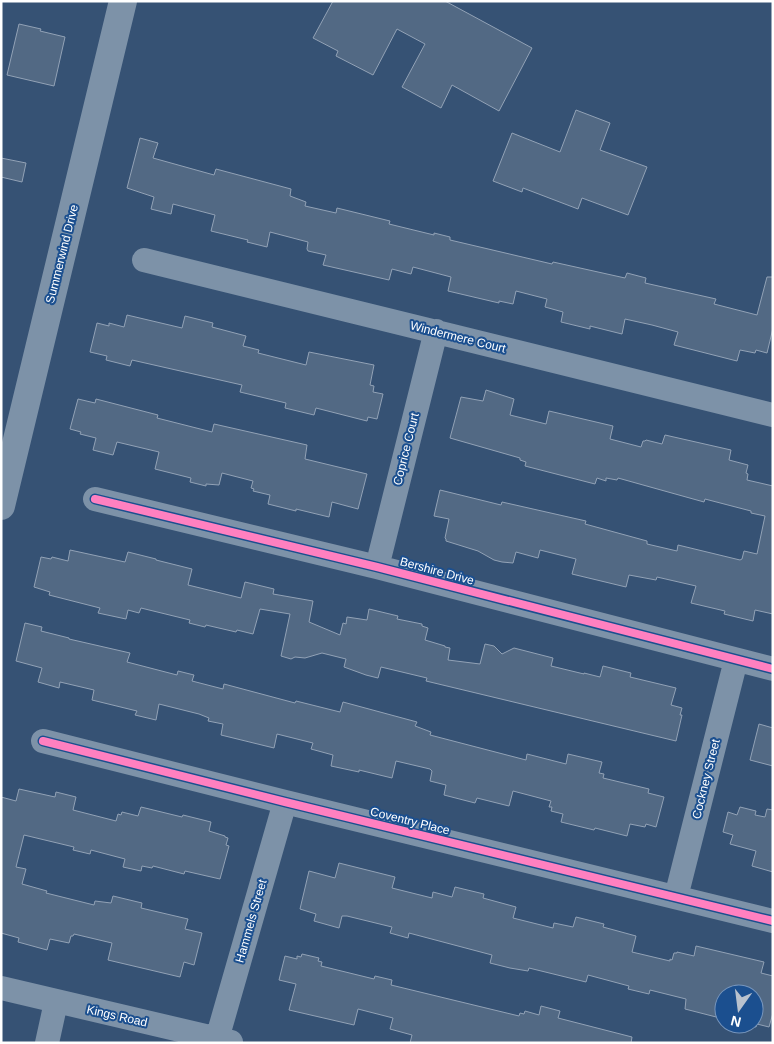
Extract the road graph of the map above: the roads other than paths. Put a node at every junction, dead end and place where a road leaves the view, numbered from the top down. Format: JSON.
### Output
{"nodes":[{"id":1,"x":123,"y":1,"type":"edge"},
{"id":2,"x":144,"y":260,"type":"dead end"},
{"id":3,"x":436,"y":331,"type":"junction"},
{"id":4,"x":773,"y":415,"type":"edge"},
{"id":5,"x":95,"y":499,"type":"dead end"},
{"id":6,"x":1,"y":506,"type":"edge"},
{"id":7,"x":377,"y":567,"type":"junction"},
{"id":8,"x":736,"y":660,"type":"junction"},
{"id":9,"x":773,"y":669,"type":"edge"},
{"id":10,"x":43,"y":741,"type":"dead end"},
{"id":11,"x":285,"y":802,"type":"junction"},
{"id":12,"x":676,"y":897,"type":"junction"},
{"id":13,"x":773,"y":921,"type":"edge"},
{"id":14,"x":1,"y":988,"type":"edge"},
{"id":15,"x":56,"y":1002,"type":"junction"},
{"id":16,"x":225,"y":1041,"type":"edge"},
{"id":17,"x":47,"y":1043,"type":"edge"}],
"edges":[{"from":1,"to":6,"type":"street","name":"Summerwind Drive"},
{"from":2,"to":3,"type":"street","name":"Windermere Court"},
{"from":3,"to":4,"type":"street","name":"Windermere Court"},
{"from":3,"to":7,"type":"street","name":"Coprice Court"},
{"from":5,"to":7,"type":"street","name":"Bershire Drive"},
{"from":7,"to":8,"type":"street","name":"Bershire Drive"},
{"from":8,"to":9,"type":"street","name":"Bershire Drive"},
{"from":8,"to":12,"type":"street","name":"Cockney Street"},
{"from":10,"to":11,"type":"street","name":"Coventry Place"},
{"from":11,"to":12,"type":"street","name":"Coventry Place"},
{"from":11,"to":16,"type":"street","name":"Hammels Street"},
{"from":12,"to":13,"type":"street","name":"Coventry Place"},
{"from":14,"to":15,"type":"street","name":"Kings Road"},
{"from":15,"to":16,"type":"street","name":"Kings Road"},
{"from":15,"to":17,"type":"street"}]}
